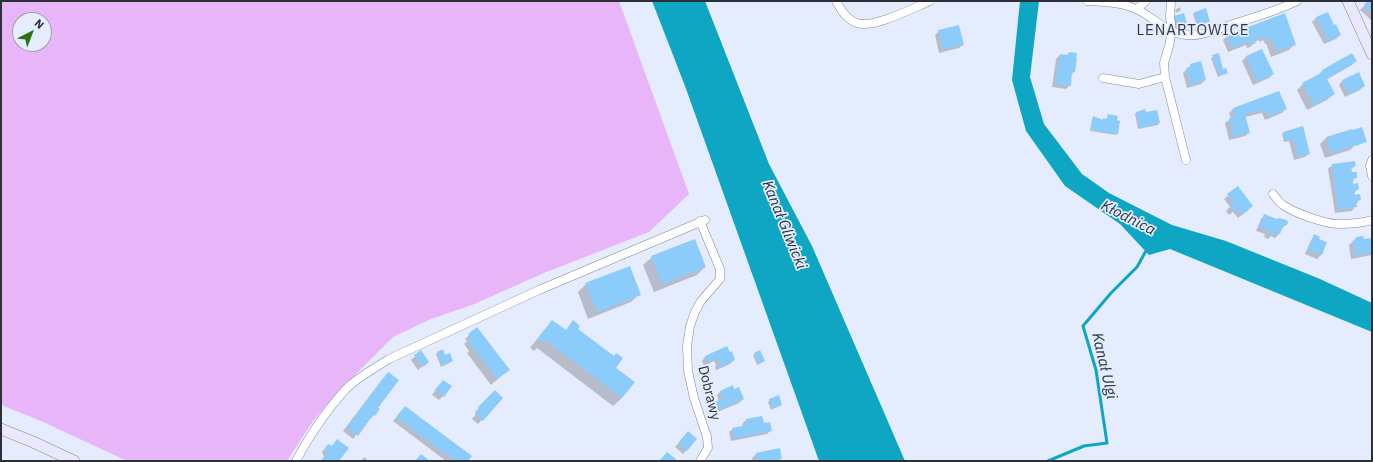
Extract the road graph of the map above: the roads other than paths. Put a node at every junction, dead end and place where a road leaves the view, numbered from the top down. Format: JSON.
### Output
{"nodes":[{"id":1,"x":836,"y":1,"type":"edge"},
{"id":2,"x":930,"y":1,"type":"edge"},
{"id":3,"x":1086,"y":1,"type":"edge"},
{"id":4,"x":1146,"y":1,"type":"edge"},
{"id":5,"x":1171,"y":1,"type":"edge"},
{"id":6,"x":1297,"y":1,"type":"edge"},
{"id":7,"x":1348,"y":1,"type":"edge"},
{"id":8,"x":1137,"y":9,"type":"junction"},
{"id":9,"x":1172,"y":31,"type":"junction"},
{"id":10,"x":1372,"y":54,"type":"edge"},
{"id":11,"x":1165,"y":77,"type":"junction"},
{"id":12,"x":1103,"y":78,"type":"dead end"},
{"id":13,"x":1186,"y":160,"type":"dead end"},
{"id":14,"x":1372,"y":160,"type":"edge"},
{"id":15,"x":1372,"y":176,"type":"edge"},
{"id":16,"x":1273,"y":194,"type":"dead end"},
{"id":17,"x":1372,"y":220,"type":"edge"},
{"id":18,"x":1,"y":429,"type":"edge"},
{"id":19,"x":74,"y":461,"type":"edge"},
{"id":20,"x":296,"y":461,"type":"edge"},
{"id":21,"x":700,"y":461,"type":"edge"}],
"edges":[{"from":1,"to":2,"type":"street"},
{"from":3,"to":8,"type":"street"},
{"from":4,"to":8,"type":"street"},
{"from":5,"to":9,"type":"street"},
{"from":6,"to":9,"type":"street"},
{"from":7,"to":10,"type":"main road"},
{"from":8,"to":9,"type":"street"},
{"from":9,"to":11,"type":"street"},
{"from":11,"to":12,"type":"street"},
{"from":11,"to":13,"type":"street"},
{"from":14,"to":15,"type":"street"},
{"from":16,"to":17,"type":"street"},
{"from":18,"to":19,"type":"main road"},
{"from":20,"to":21,"type":"street","name":"Dobrawy"}]}
